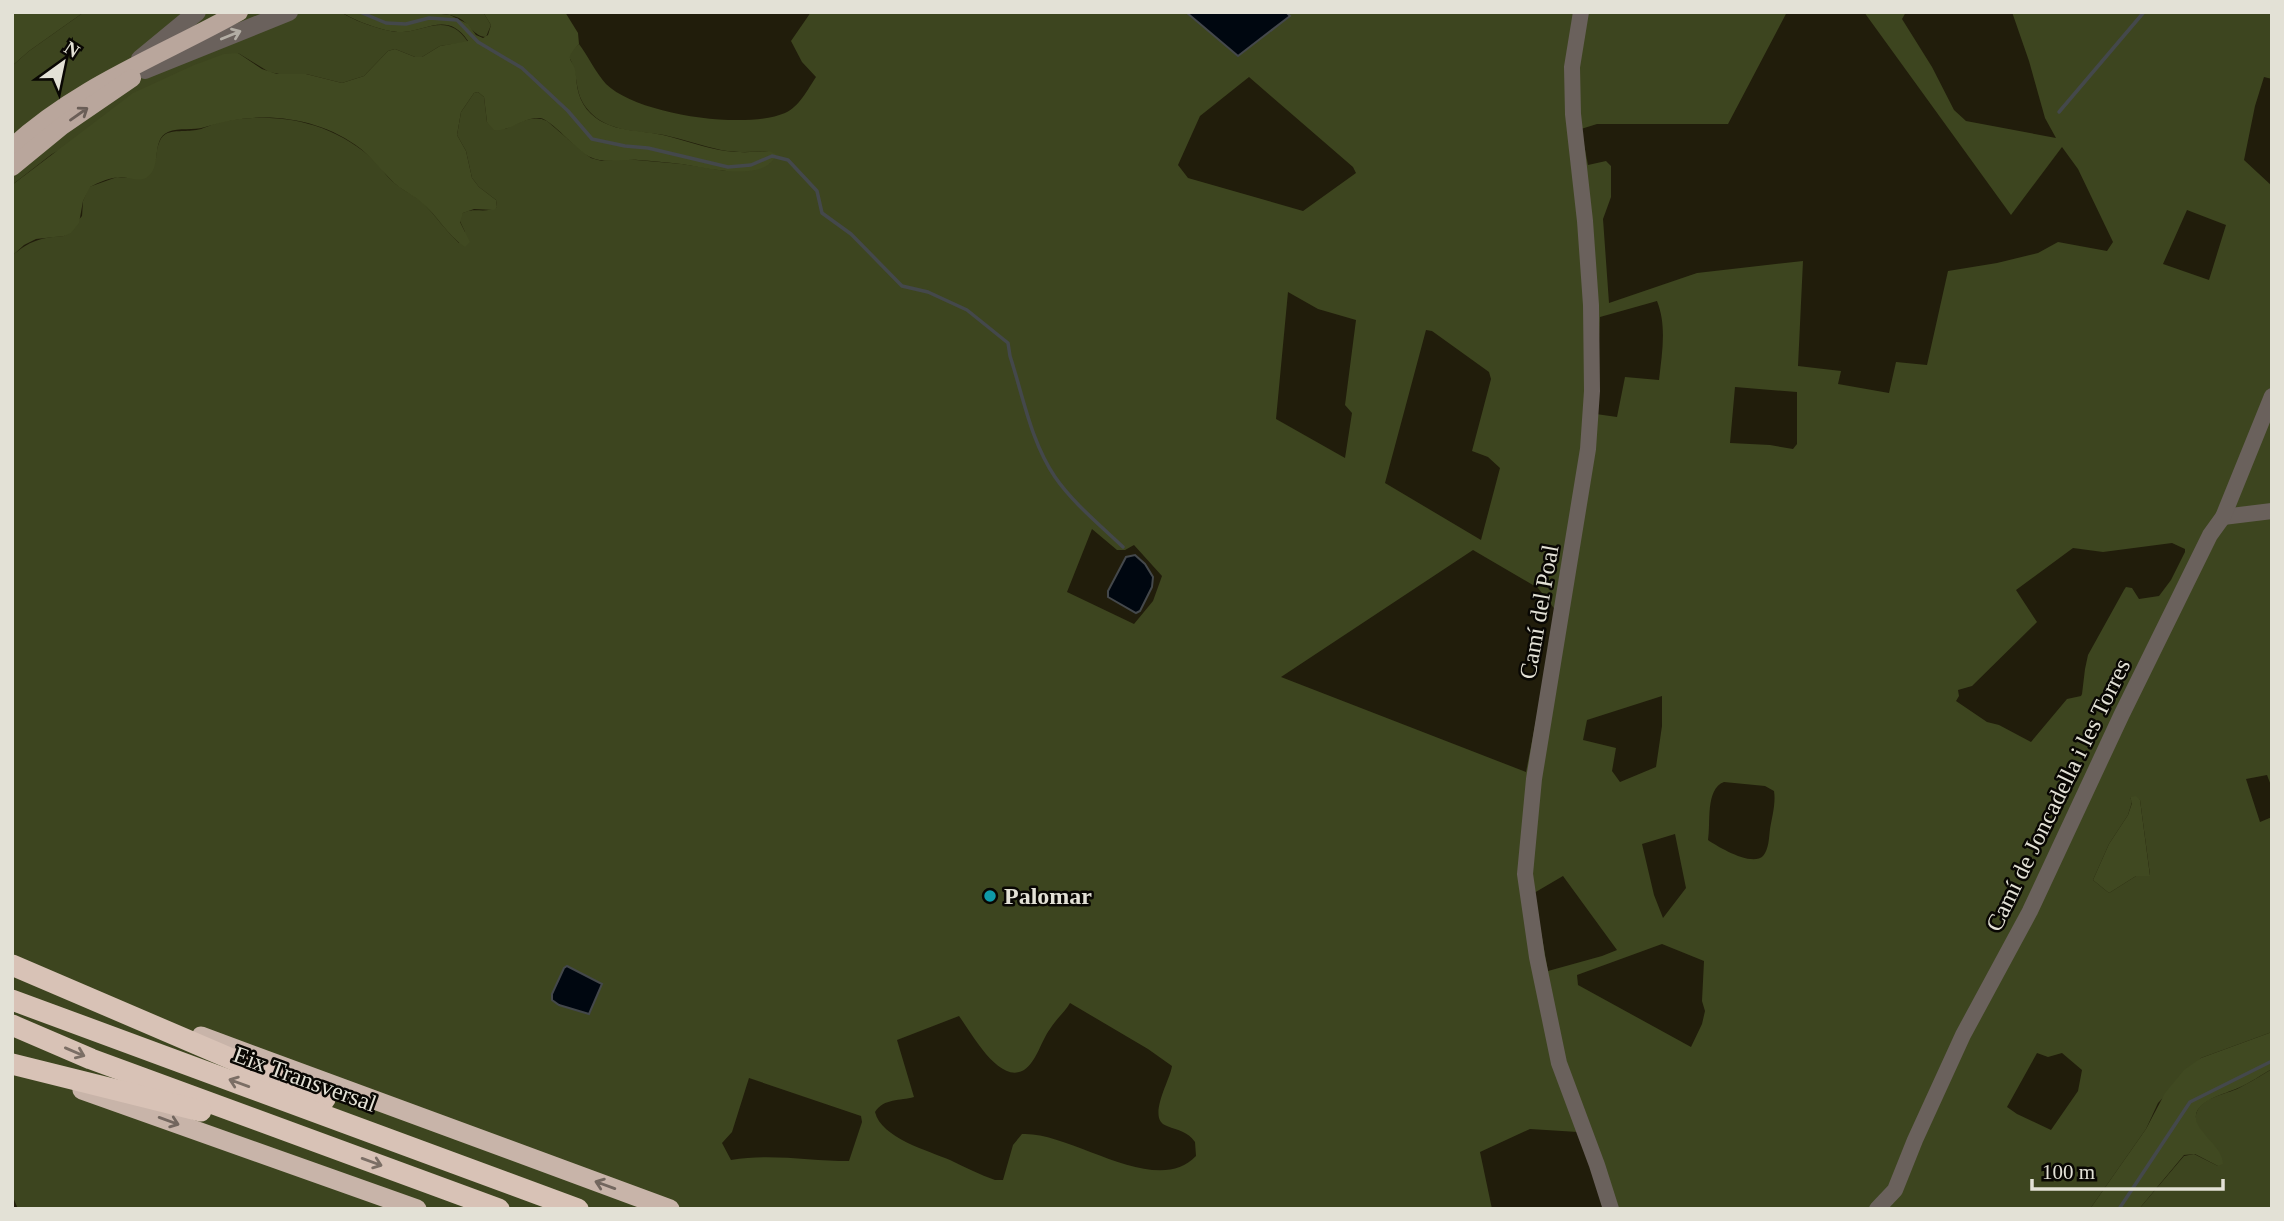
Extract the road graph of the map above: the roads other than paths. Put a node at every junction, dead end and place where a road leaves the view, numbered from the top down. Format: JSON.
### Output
{"nodes":[{"id":1,"x":197,"y":12,"type":"edge"},
{"id":2,"x":239,"y":12,"type":"edge"},
{"id":3,"x":289,"y":12,"type":"edge"},
{"id":4,"x":1581,"y":12,"type":"edge"},
{"id":5,"x":218,"y":24,"type":"junction"},
{"id":6,"x":126,"y":70,"type":"junction"},
{"id":7,"x":145,"y":70,"type":"junction"},
{"id":8,"x":15,"y":158,"type":"edge"},
{"id":9,"x":2272,"y":396,"type":"edge"},
{"id":10,"x":2272,"y":511,"type":"edge"},
{"id":11,"x":2223,"y":517,"type":"junction"},
{"id":12,"x":14,"y":966,"type":"edge"},
{"id":13,"x":12,"y":1000,"type":"edge"},
{"id":14,"x":12,"y":1025,"type":"edge"},
{"id":15,"x":12,"y":1064,"type":"edge"},
{"id":16,"x":308,"y":1138,"type":"junction"},
{"id":17,"x":489,"y":1175,"type":"junction"},
{"id":18,"x":418,"y":1209,"type":"edge"},
{"id":19,"x":499,"y":1209,"type":"edge"},
{"id":20,"x":578,"y":1209,"type":"edge"},
{"id":21,"x":670,"y":1209,"type":"edge"},
{"id":22,"x":1611,"y":1209,"type":"edge"},
{"id":23,"x":1877,"y":1209,"type":"edge"}],
"edges":[{"from":1,"to":6,"type":"street"},
{"from":2,"to":5,"type":"main road"},
{"from":7,"to":3,"type":"street","one_way":true},
{"from":4,"to":22,"type":"street","name":"Camí del Poal"},
{"from":5,"to":6,"type":"main road"},
{"from":5,"to":7,"type":"main road"},
{"from":6,"to":8,"type":"main road"},
{"from":8,"to":7,"type":"main road","one_way":true},
{"from":9,"to":11,"type":"street","name":"Camí de Joncadella i les Torres"},
{"from":10,"to":11,"type":"street"},
{"from":11,"to":23,"type":"street","name":"Camí de Joncadella i les Torres"},
{"from":12,"to":17,"type":"highway"},
{"from":21,"to":12,"type":"highway","one_way":true},
{"from":17,"to":13,"type":"highway","name":"Eix Transversal","one_way":true},
{"from":14,"to":16,"type":"highway","one_way":true},
{"from":15,"to":16,"type":"highway"},
{"from":15,"to":18,"type":"highway","one_way":true},
{"from":16,"to":19,"type":"highway","one_way":true},
{"from":17,"to":20,"type":"highway","name":"Eix Transversal"}]}
